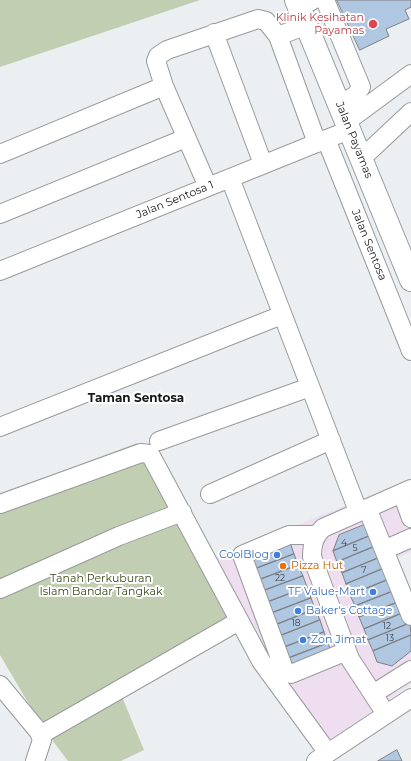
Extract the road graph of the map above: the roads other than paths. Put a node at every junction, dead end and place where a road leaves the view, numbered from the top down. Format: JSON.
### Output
{"nodes":[{"id":1,"x":325,"y":0,"type":"edge"},
{"id":2,"x":304,"y":8,"type":"edge"},
{"id":3,"x":214,"y":33,"type":"junction"},
{"id":4,"x":278,"y":36,"type":"junction"},
{"id":5,"x":411,"y":74,"type":"edge"},
{"id":6,"x":164,"y":86,"type":"junction"},
{"id":7,"x":411,"y":112,"type":"edge"},
{"id":8,"x":345,"y":119,"type":"junction"},
{"id":9,"x":186,"y":138,"type":"junction"},
{"id":10,"x":321,"y":141,"type":"junction"},
{"id":11,"x":0,"y":154,"type":"edge"},
{"id":12,"x":361,"y":159,"type":"junction"},
{"id":13,"x":263,"y":164,"type":"junction"},
{"id":14,"x":230,"y":178,"type":"junction"},
{"id":15,"x":208,"y":187,"type":"junction"},
{"id":16,"x":0,"y":214,"type":"edge"},
{"id":17,"x":1,"y":268,"type":"edge"},
{"id":18,"x":411,"y":280,"type":"edge"},
{"id":19,"x":282,"y":315,"type":"junction"},
{"id":20,"x":411,"y":351,"type":"edge"},
{"id":21,"x":310,"y":387,"type":"junction"},
{"id":22,"x":0,"y":426,"type":"edge"},
{"id":23,"x":331,"y":440,"type":"junction"},
{"id":24,"x":159,"y":441,"type":"dead end"},
{"id":25,"x":406,"y":491,"type":"edge"},
{"id":26,"x":210,"y":494,"type":"dead end"},
{"id":27,"x":0,"y":504,"type":"edge"},
{"id":28,"x":362,"y":509,"type":"junction"},
{"id":29,"x":182,"y":512,"type":"junction"},
{"id":30,"x":411,"y":518,"type":"edge"},
{"id":31,"x":315,"y":535,"type":"junction"},
{"id":32,"x":411,"y":538,"type":"edge"},
{"id":33,"x":384,"y":550,"type":"junction"},
{"id":34,"x":0,"y":589,"type":"edge"},
{"id":35,"x":411,"y":616,"type":"edge"},
{"id":36,"x":239,"y":621,"type":"junction"},
{"id":37,"x":347,"y":652,"type":"junction"},
{"id":38,"x":411,"y":670,"type":"edge"},
{"id":39,"x":0,"y":685,"type":"edge"},
{"id":40,"x":373,"y":694,"type":"junction"},
{"id":41,"x":411,"y":698,"type":"edge"},
{"id":42,"x":386,"y":714,"type":"junction"},
{"id":43,"x":40,"y":735,"type":"junction"},
{"id":44,"x":322,"y":757,"type":"edge"},
{"id":45,"x":35,"y":761,"type":"edge"}],
"edges":[{"from":1,"to":8,"type":"street"},
{"from":2,"to":4,"type":"street"},
{"from":2,"to":8,"type":"highway","name":"Jalan Payamas"},
{"from":3,"to":4,"type":"street"},
{"from":3,"to":6,"type":"street"},
{"from":3,"to":13,"type":"street"},
{"from":4,"to":10,"type":"street","name":"Jalan Sentosa"},
{"from":5,"to":8,"type":"street"},
{"from":6,"to":9,"type":"street"},
{"from":6,"to":11,"type":"street"},
{"from":7,"to":12,"type":"street"},
{"from":8,"to":10,"type":"street","name":"Jalan Sentosa 1"},
{"from":8,"to":12,"type":"highway","name":"Jalan Payamas"},
{"from":9,"to":15,"type":"street"},
{"from":9,"to":16,"type":"street"},
{"from":10,"to":13,"type":"street","name":"Jalan Sentosa 1"},
{"from":10,"to":20,"type":"street","name":"Jalan Sentosa"},
{"from":12,"to":18,"type":"highway","name":"Jalan Payamas"},
{"from":13,"to":14,"type":"street","name":"Jalan Sentosa 1"},
{"from":14,"to":15,"type":"street","name":"Jalan Sentosa 1"},
{"from":14,"to":19,"type":"street"},
{"from":15,"to":17,"type":"street","name":"Jalan Sentosa 1"},
{"from":19,"to":21,"type":"street"},
{"from":19,"to":22,"type":"street"},
{"from":21,"to":23,"type":"street"},
{"from":21,"to":24,"type":"street"},
{"from":23,"to":26,"type":"street"},
{"from":23,"to":28,"type":"street"},
{"from":25,"to":28,"type":"street"},
{"from":25,"to":30,"type":"street"},
{"from":27,"to":29,"type":"street"},
{"from":28,"to":31,"type":"street"},
{"from":28,"to":33,"type":"street"},
{"from":29,"to":34,"type":"street"},
{"from":29,"to":36,"type":"street"},
{"from":31,"to":37,"type":"street"},
{"from":31,"to":37,"type":"street"},
{"from":32,"to":33,"type":"street"},
{"from":33,"to":35,"type":"street"},
{"from":36,"to":43,"type":"street"},
{"from":36,"to":44,"type":"street"},
{"from":37,"to":40,"type":"street"},
{"from":38,"to":40,"type":"street"},
{"from":39,"to":43,"type":"street"},
{"from":40,"to":42,"type":"street"},
{"from":41,"to":42,"type":"street"},
{"from":42,"to":44,"type":"street"},
{"from":43,"to":45,"type":"street"}]}
